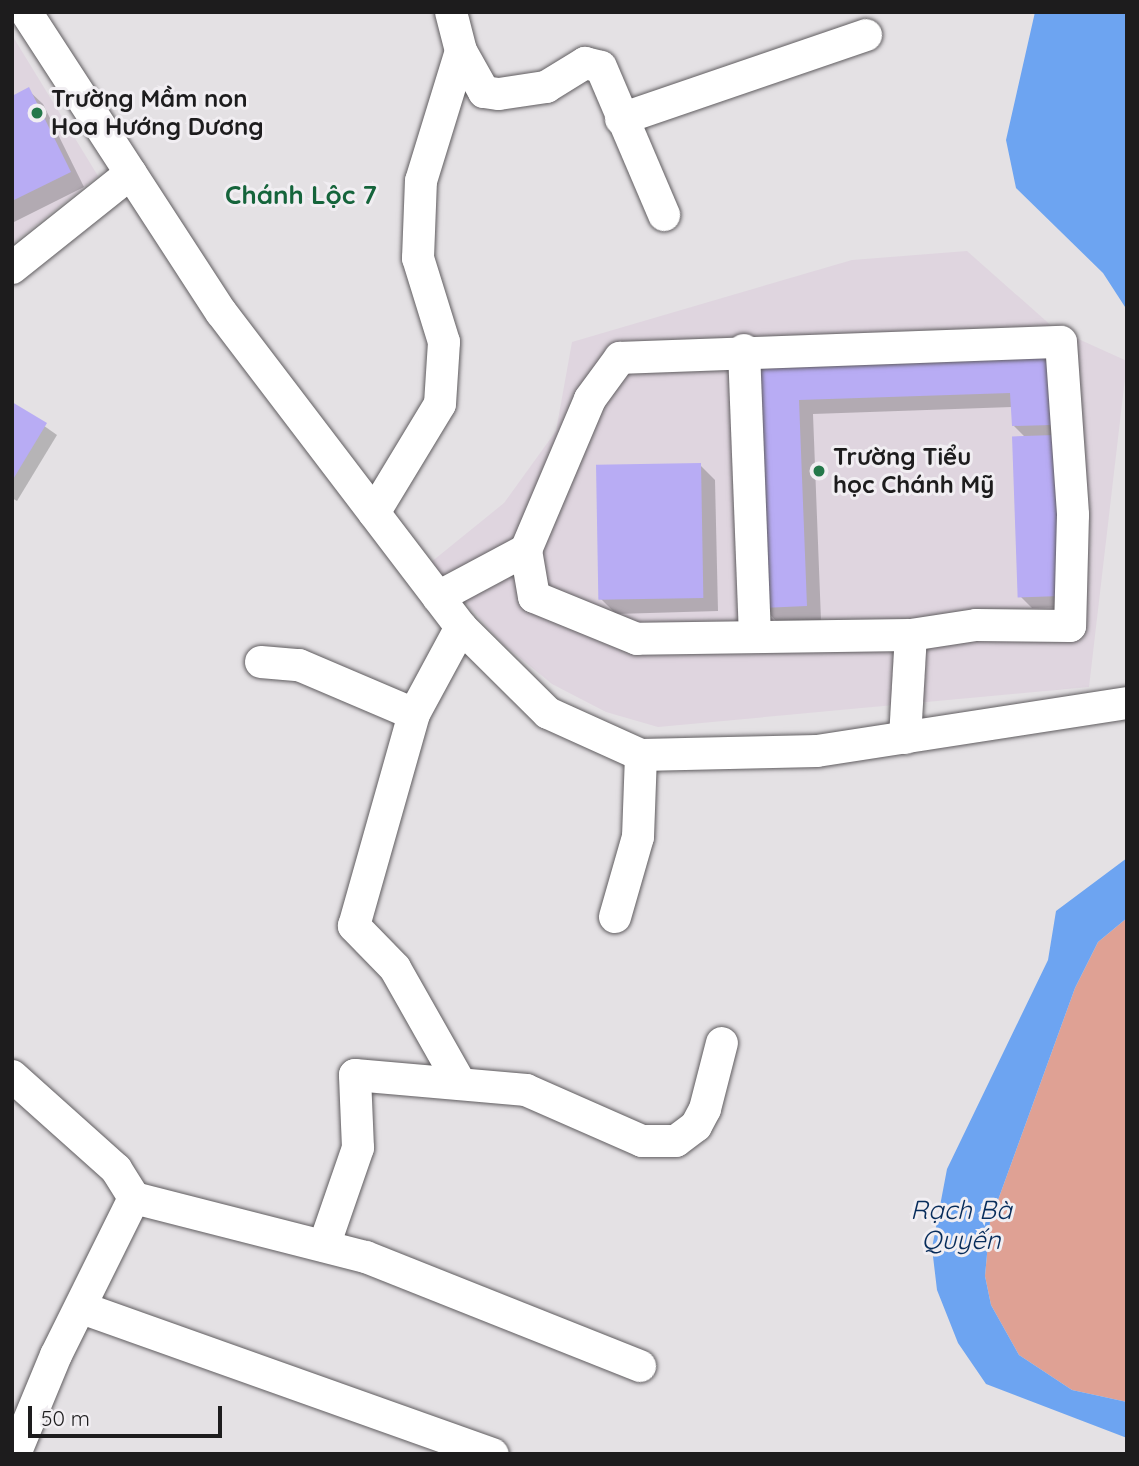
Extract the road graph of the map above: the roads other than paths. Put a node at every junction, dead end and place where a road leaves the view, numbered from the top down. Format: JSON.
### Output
{"nodes":[{"id":1,"x":26,"y":12,"type":"edge"},
{"id":2,"x":451,"y":12,"type":"edge"},
{"id":3,"x":866,"y":35,"type":"dead end"},
{"id":4,"x":461,"y":51,"type":"junction"},
{"id":5,"x":621,"y":119,"type":"junction"},
{"id":6,"x":131,"y":173,"type":"junction"},
{"id":7,"x":664,"y":215,"type":"dead end"},
{"id":8,"x":12,"y":268,"type":"edge"},
{"id":9,"x":744,"y":350,"type":"junction"},
{"id":10,"x":374,"y":513,"type":"junction"},
{"id":11,"x":526,"y":550,"type":"junction"},
{"id":12,"x":438,"y":597,"type":"junction"},
{"id":13,"x":461,"y":627,"type":"junction"},
{"id":14,"x":911,"y":635,"type":"junction"},
{"id":15,"x":755,"y":637,"type":"junction"},
{"id":16,"x":261,"y":662,"type":"dead end"},
{"id":17,"x":1127,"y":703,"type":"edge"},
{"id":18,"x":414,"y":714,"type":"junction"},
{"id":19,"x":905,"y":738,"type":"junction"},
{"id":20,"x":640,"y":755,"type":"junction"},
{"id":21,"x":615,"y":917,"type":"dead end"},
{"id":22,"x":722,"y":1043,"type":"dead end"},
{"id":23,"x":12,"y":1076,"type":"edge"},
{"id":24,"x":460,"y":1083,"type":"junction"},
{"id":25,"x":134,"y":1198,"type":"junction"},
{"id":26,"x":324,"y":1247,"type":"junction"},
{"id":27,"x":82,"y":1308,"type":"junction"},
{"id":28,"x":640,"y":1366,"type":"dead end"},
{"id":29,"x":15,"y":1454,"type":"edge"},
{"id":30,"x":493,"y":1454,"type":"edge"}],
"edges":[{"from":1,"to":6,"type":"street"},
{"from":2,"to":4,"type":"street"},
{"from":3,"to":5,"type":"street"},
{"from":4,"to":5,"type":"street"},
{"from":4,"to":10,"type":"street"},
{"from":5,"to":7,"type":"street"},
{"from":6,"to":8,"type":"street"},
{"from":6,"to":10,"type":"street"},
{"from":9,"to":11,"type":"street"},
{"from":9,"to":14,"type":"street"},
{"from":9,"to":15,"type":"street"},
{"from":10,"to":12,"type":"street"},
{"from":11,"to":12,"type":"street"},
{"from":11,"to":15,"type":"street"},
{"from":12,"to":13,"type":"street"},
{"from":13,"to":18,"type":"street"},
{"from":13,"to":20,"type":"street"},
{"from":14,"to":15,"type":"street"},
{"from":14,"to":19,"type":"street"},
{"from":16,"to":18,"type":"street"},
{"from":17,"to":19,"type":"street"},
{"from":18,"to":24,"type":"street"},
{"from":19,"to":20,"type":"street"},
{"from":20,"to":21,"type":"street"},
{"from":22,"to":24,"type":"street"},
{"from":23,"to":25,"type":"street"},
{"from":24,"to":26,"type":"street"},
{"from":25,"to":26,"type":"street"},
{"from":25,"to":27,"type":"street"},
{"from":26,"to":28,"type":"street"},
{"from":27,"to":29,"type":"street"},
{"from":27,"to":30,"type":"street"}]}
